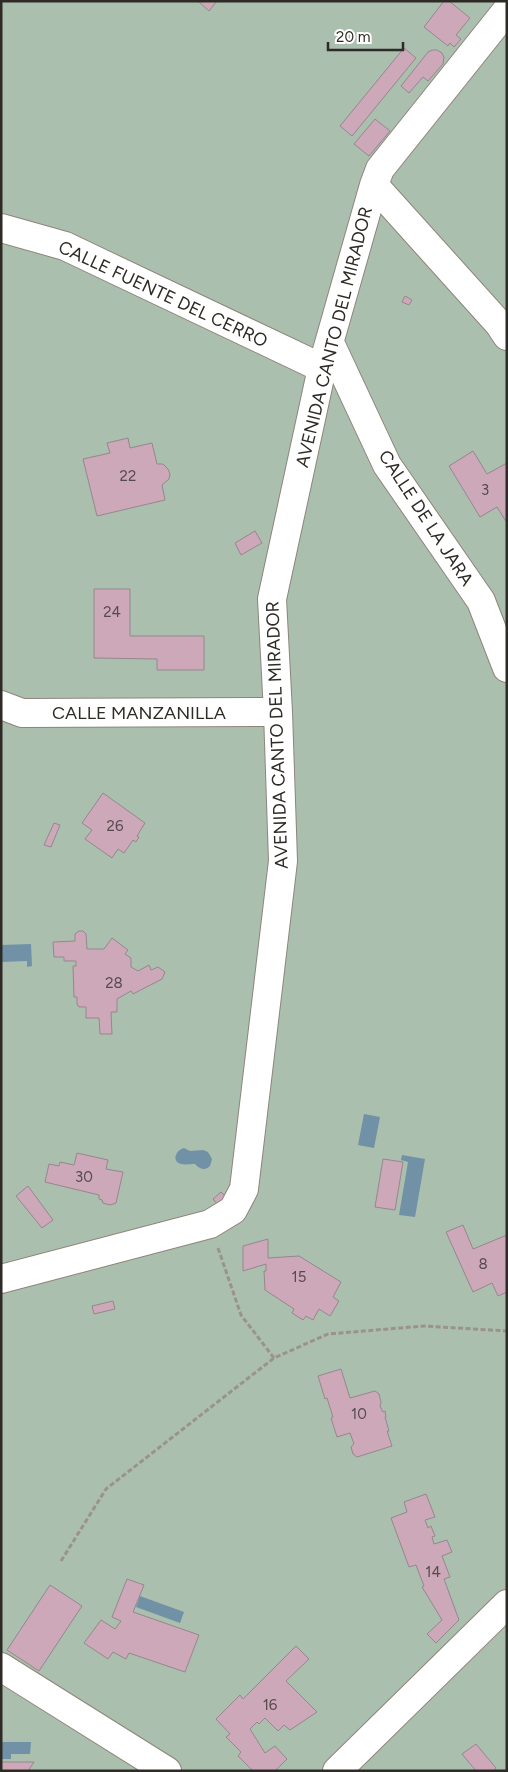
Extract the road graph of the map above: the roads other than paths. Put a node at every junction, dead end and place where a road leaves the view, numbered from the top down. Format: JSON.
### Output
{"nodes":[{"id":1,"x":507,"y":10,"type":"edge"},
{"id":2,"x":374,"y":185,"type":"junction"},
{"id":3,"x":1,"y":228,"type":"edge"},
{"id":4,"x":507,"y":336,"type":"edge"},
{"id":5,"x":326,"y":356,"type":"junction"},
{"id":6,"x":507,"y":668,"type":"edge"},
{"id":7,"x":1,"y":705,"type":"edge"},
{"id":8,"x":278,"y":712,"type":"junction"},
{"id":9,"x":1,"y":1280,"type":"edge"},
{"id":10,"x":507,"y":1604,"type":"edge"},
{"id":11,"x":1,"y":1667,"type":"edge"},
{"id":12,"x":167,"y":1771,"type":"edge"},
{"id":13,"x":337,"y":1771,"type":"edge"}],
"edges":[{"from":1,"to":2,"type":"street","name":"AVENIDA CANTO DEL MIRADOR"},
{"from":2,"to":4,"type":"street"},
{"from":2,"to":5,"type":"street","name":"AVENIDA CANTO DEL MIRADOR"},
{"from":3,"to":5,"type":"street","name":"CALLE FUENTE DEL CERRO"},
{"from":5,"to":6,"type":"street","name":"CALLE DE LA JARA"},
{"from":5,"to":8,"type":"street","name":"AVENIDA CANTO DEL MIRADOR"},
{"from":7,"to":8,"type":"street","name":"CALLE MANZANILLA"},
{"from":8,"to":9,"type":"street","name":"AVENIDA CANTO DEL MIRADOR"},
{"from":10,"to":13,"type":"street"},
{"from":11,"to":12,"type":"street"}]}
